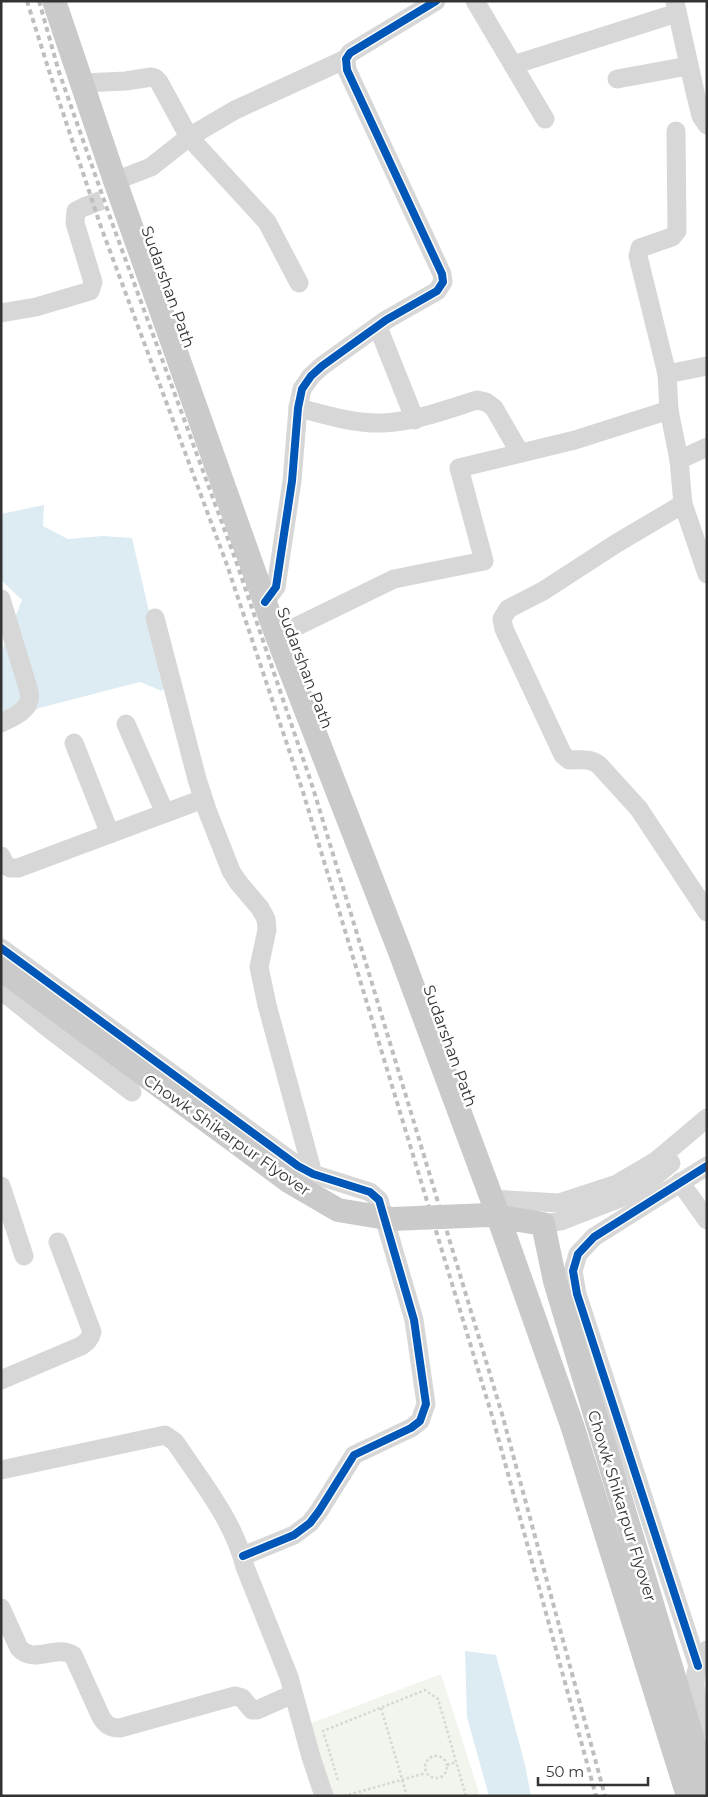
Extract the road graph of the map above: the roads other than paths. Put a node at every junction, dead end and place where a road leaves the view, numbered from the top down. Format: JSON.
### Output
{"nodes":[{"id":1,"x":54,"y":1,"type":"edge"},
{"id":2,"x":436,"y":1,"type":"edge"},
{"id":3,"x":475,"y":1,"type":"edge"},
{"id":4,"x":676,"y":7,"type":"edge"},
{"id":5,"x":346,"y":59,"type":"junction"},
{"id":6,"x":514,"y":65,"type":"junction"},
{"id":7,"x":688,"y":66,"type":"junction"},
{"id":8,"x":618,"y":79,"type":"dead end"},
{"id":9,"x":82,"y":83,"type":"junction"},
{"id":10,"x":544,"y":119,"type":"dead end"},
{"id":11,"x":707,"y":125,"type":"edge"},
{"id":12,"x":676,"y":131,"type":"dead end"},
{"id":13,"x":189,"y":137,"type":"junction"},
{"id":14,"x":114,"y":191,"type":"junction"},
{"id":15,"x":84,"y":206,"type":"dead end"},
{"id":16,"x":299,"y":283,"type":"dead end"},
{"id":17,"x":1,"y":313,"type":"edge"},
{"id":18,"x":378,"y":327,"type":"junction"},
{"id":19,"x":707,"y":366,"type":"edge"},
{"id":20,"x":667,"y":374,"type":"junction"},
{"id":21,"x":298,"y":408,"type":"junction"},
{"id":22,"x":669,"y":410,"type":"junction"},
{"id":23,"x":415,"y":420,"type":"junction"},
{"id":24,"x":707,"y":447,"type":"edge"},
{"id":25,"x":520,"y":454,"type":"junction"},
{"id":26,"x":679,"y":460,"type":"junction"},
{"id":27,"x":683,"y":504,"type":"junction"},
{"id":28,"x":707,"y":574,"type":"edge"},
{"id":29,"x":1,"y":599,"type":"edge"},
{"id":30,"x":265,"y":602,"type":"junction"},
{"id":31,"x":155,"y":618,"type":"dead end"},
{"id":32,"x":277,"y":636,"type":"junction"},
{"id":33,"x":1,"y":723,"type":"edge"},
{"id":34,"x":126,"y":724,"type":"dead end"},
{"id":35,"x":74,"y":743,"type":"dead end"},
{"id":36,"x":203,"y":799,"type":"junction"},
{"id":37,"x":165,"y":813,"type":"junction"},
{"id":38,"x":110,"y":834,"type":"junction"},
{"id":39,"x":1,"y":856,"type":"edge"},
{"id":40,"x":707,"y":912,"type":"edge"},
{"id":41,"x":1,"y":948,"type":"edge"},
{"id":42,"x":1,"y":969,"type":"edge"},
{"id":43,"x":1,"y":990,"type":"edge"},
{"id":44,"x":132,"y":1092,"type":"dead end"},
{"id":45,"x":707,"y":1118,"type":"edge"},
{"id":46,"x":707,"y":1134,"type":"edge"},
{"id":47,"x":707,"y":1166,"type":"edge"},
{"id":48,"x":313,"y":1174,"type":"junction"},
{"id":49,"x":680,"y":1182,"type":"junction"},
{"id":50,"x":1,"y":1186,"type":"edge"},
{"id":51,"x":492,"y":1199,"type":"junction"},
{"id":52,"x":707,"y":1220,"type":"edge"},
{"id":53,"x":543,"y":1224,"type":"junction"},
{"id":54,"x":58,"y":1242,"type":"dead end"},
{"id":55,"x":24,"y":1256,"type":"dead end"},
{"id":56,"x":1,"y":1380,"type":"edge"},
{"id":57,"x":1,"y":1470,"type":"edge"},
{"id":58,"x":243,"y":1556,"type":"junction"},
{"id":59,"x":1,"y":1608,"type":"edge"},
{"id":60,"x":702,"y":1658,"type":"edge"},
{"id":61,"x":293,"y":1694,"type":"junction"},
{"id":62,"x":707,"y":1728,"type":"edge"},
{"id":63,"x":707,"y":1787,"type":"edge"},
{"id":64,"x":332,"y":1791,"type":"edge"},
{"id":65,"x":688,"y":1796,"type":"edge"}],
"edges":[{"from":1,"to":9,"type":"main road","name":"Sudarshan Path"},
{"from":2,"to":5,"type":"street"},
{"from":3,"to":6,"type":"street"},
{"from":4,"to":6,"type":"street"},
{"from":4,"to":7,"type":"street"},
{"from":5,"to":13,"type":"street"},
{"from":5,"to":18,"type":"street"},
{"from":6,"to":10,"type":"street"},
{"from":7,"to":8,"type":"street"},
{"from":7,"to":11,"type":"street"},
{"from":9,"to":13,"type":"street"},
{"from":9,"to":14,"type":"main road","name":"Sudarshan Path"},
{"from":12,"to":20,"type":"street"},
{"from":13,"to":14,"type":"street"},
{"from":13,"to":16,"type":"street"},
{"from":14,"to":30,"type":"main road","name":"Sudarshan Path"},
{"from":15,"to":17,"type":"street"},
{"from":18,"to":21,"type":"street"},
{"from":18,"to":23,"type":"street"},
{"from":19,"to":20,"type":"street"},
{"from":20,"to":22,"type":"street"},
{"from":21,"to":23,"type":"street"},
{"from":21,"to":30,"type":"street"},
{"from":22,"to":25,"type":"street"},
{"from":22,"to":26,"type":"street"},
{"from":23,"to":25,"type":"street"},
{"from":24,"to":26,"type":"street"},
{"from":25,"to":32,"type":"street"},
{"from":26,"to":27,"type":"street"},
{"from":27,"to":28,"type":"street"},
{"from":27,"to":40,"type":"street"},
{"from":29,"to":33,"type":"street"},
{"from":30,"to":32,"type":"main road","name":"Sudarshan Path"},
{"from":31,"to":36,"type":"street"},
{"from":32,"to":51,"type":"main road","name":"Sudarshan Path"},
{"from":34,"to":37,"type":"street"},
{"from":35,"to":38,"type":"street"},
{"from":36,"to":37,"type":"street"},
{"from":36,"to":48,"type":"street"},
{"from":37,"to":38,"type":"street"},
{"from":38,"to":39,"type":"street"},
{"from":41,"to":48,"type":"street"},
{"from":42,"to":53,"type":"main road","name":"Chowk Shikarpur Flyover","bridge":true},
{"from":43,"to":44,"type":"street"},
{"from":45,"to":51,"type":"street"},
{"from":46,"to":53,"type":"street","name":"Chowk Shikarpur Flyover"},
{"from":47,"to":49,"type":"street"},
{"from":48,"to":58,"type":"street"},
{"from":49,"to":52,"type":"street"},
{"from":49,"to":60,"type":"street"},
{"from":50,"to":55,"type":"street"},
{"from":51,"to":65,"type":"main road","name":"Sudarshan Path"},
{"from":53,"to":63,"type":"main road","name":"Chowk Shikarpur Flyover","bridge":true},
{"from":54,"to":56,"type":"street"},
{"from":57,"to":58,"type":"street"},
{"from":58,"to":61,"type":"street"},
{"from":59,"to":61,"type":"street"},
{"from":60,"to":62,"type":"street"},
{"from":61,"to":64,"type":"street"}]}
